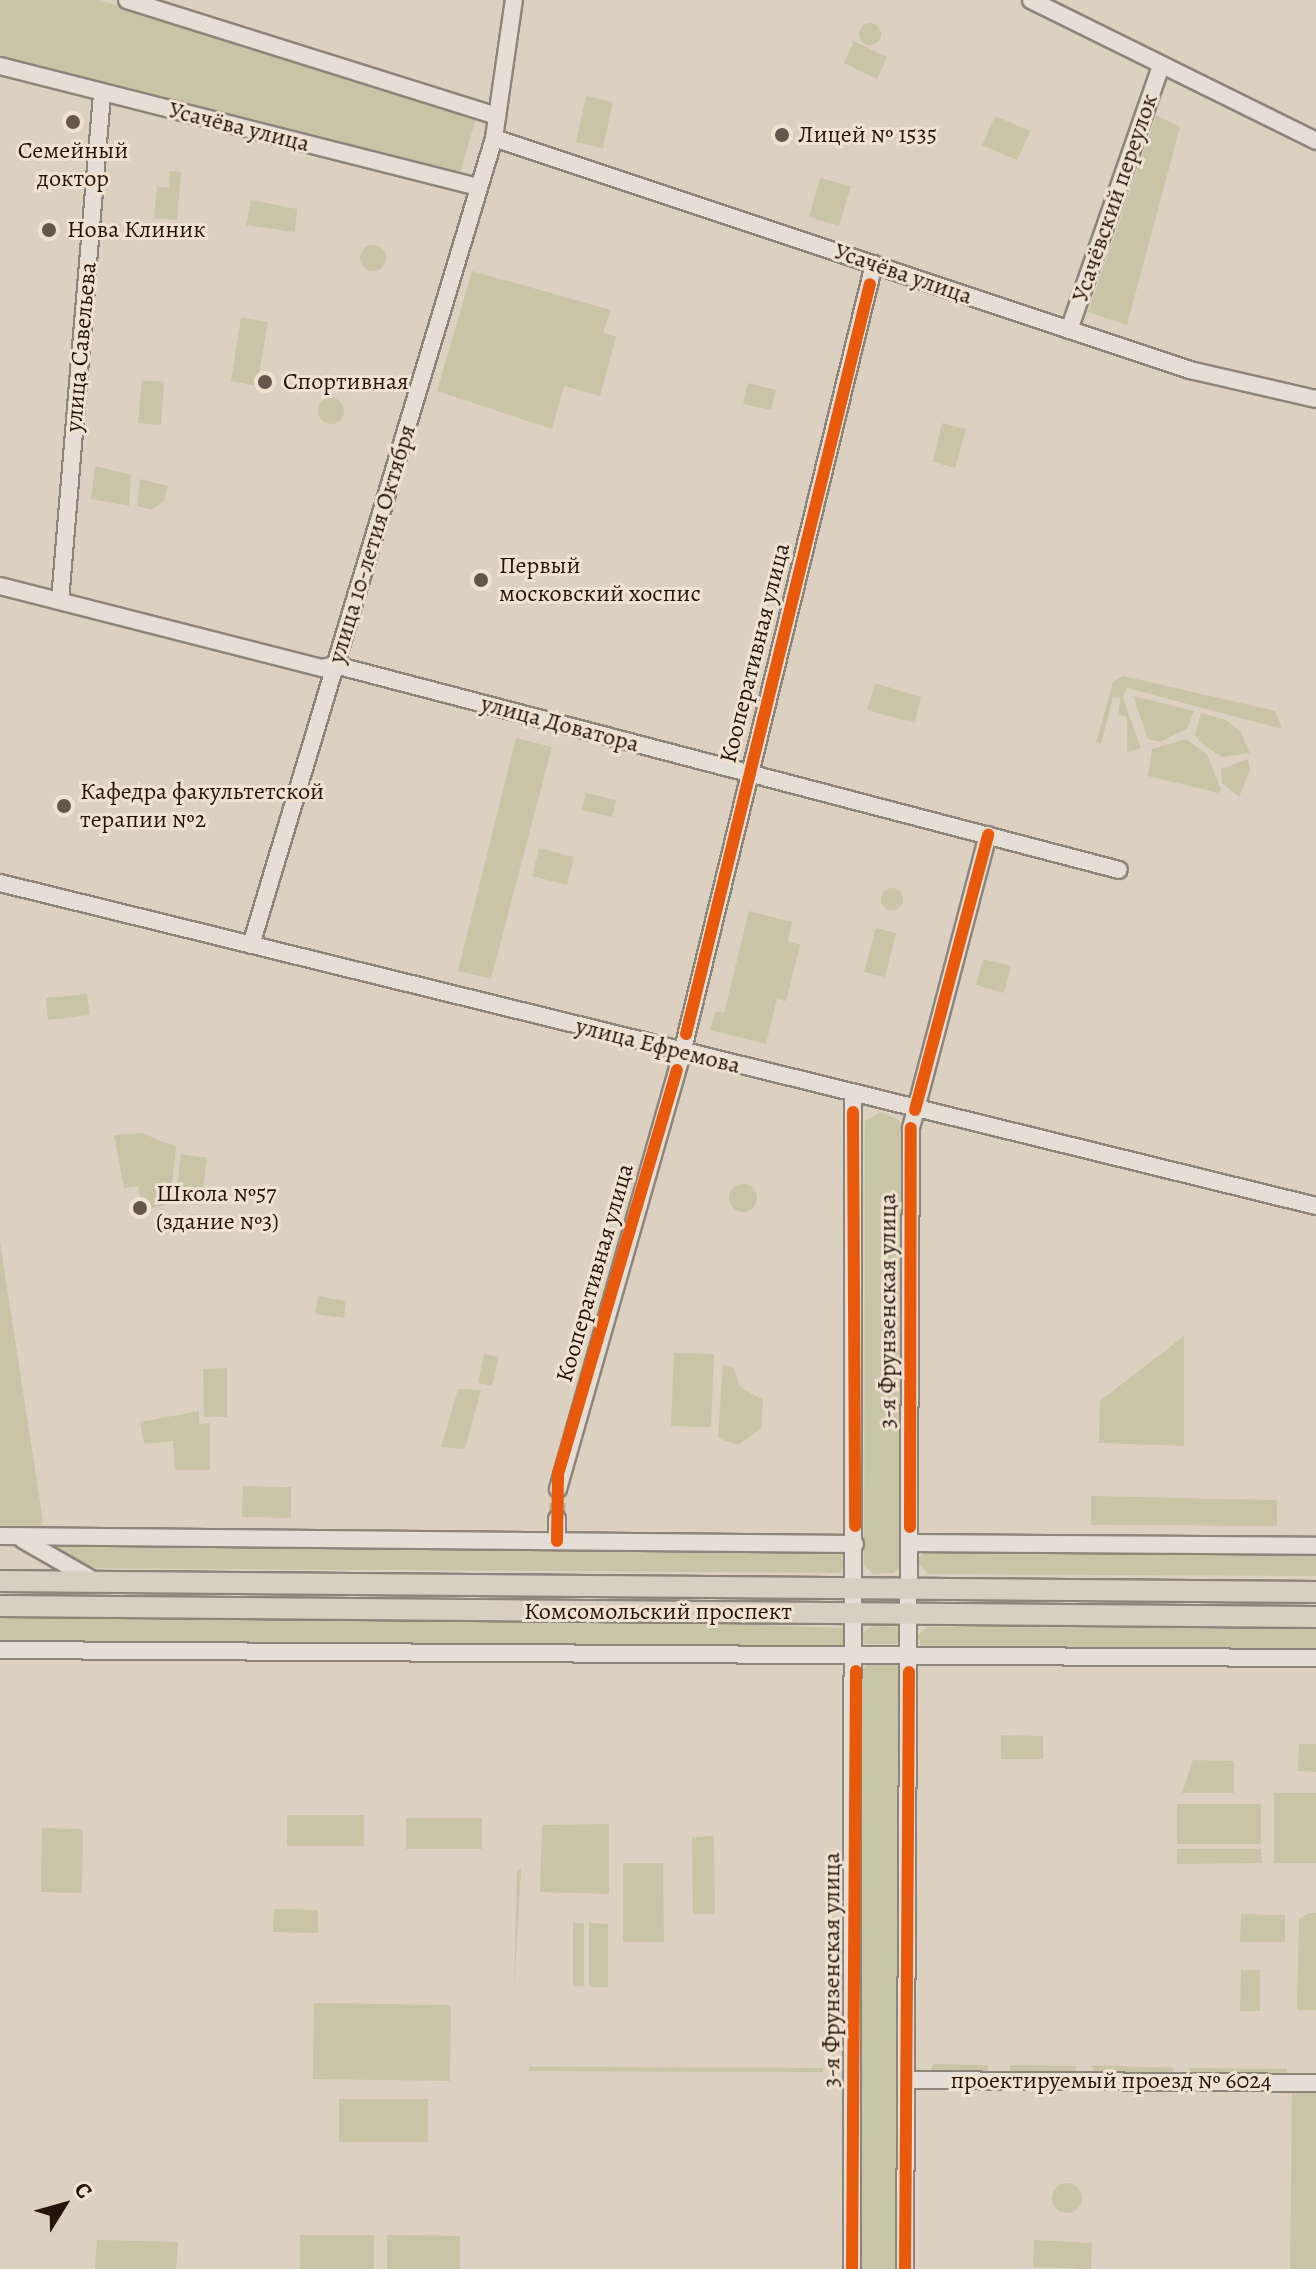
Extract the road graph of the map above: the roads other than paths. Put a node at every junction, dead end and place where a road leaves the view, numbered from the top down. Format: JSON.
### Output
{"nodes":[{"id":1,"x":127,"y":0,"type":"edge"},
{"id":2,"x":514,"y":0,"type":"edge"},
{"id":3,"x":1031,"y":0,"type":"edge"},
{"id":4,"x":0,"y":66,"type":"edge"},
{"id":5,"x":1161,"y":66,"type":"junction"},
{"id":6,"x":102,"y":94,"type":"junction"},
{"id":7,"x":497,"y":116,"type":"junction"},
{"id":8,"x":494,"y":138,"type":"junction"},
{"id":9,"x":1316,"y":141,"type":"edge"},
{"id":10,"x":479,"y":187,"type":"junction"},
{"id":11,"x":874,"y":264,"type":"junction"},
{"id":12,"x":1069,"y":330,"type":"junction"},
{"id":13,"x":1316,"y":399,"type":"edge"},
{"id":14,"x":0,"y":586,"type":"edge"},
{"id":15,"x":60,"y":601,"type":"junction"},
{"id":16,"x":335,"y":665,"type":"junction"},
{"id":17,"x":747,"y":772,"type":"junction"},
{"id":18,"x":988,"y":835,"type":"junction"},
{"id":19,"x":1119,"y":870,"type":"dead end"},
{"id":20,"x":0,"y":883,"type":"edge"},
{"id":21,"x":251,"y":945,"type":"junction"},
{"id":22,"x":682,"y":1053,"type":"junction"},
{"id":23,"x":853,"y":1095,"type":"junction"},
{"id":24,"x":915,"y":1110,"type":"junction"},
{"id":25,"x":1316,"y":1206,"type":"edge"},
{"id":26,"x":558,"y":1489,"type":"tunnel mouth"},
{"id":27,"x":557,"y":1519,"type":"tunnel mouth"},
{"id":28,"x":5,"y":1536,"type":"edge"},
{"id":29,"x":557,"y":1541,"type":"junction"},
{"id":30,"x":910,"y":1543,"type":"junction"},
{"id":31,"x":855,"y":1544,"type":"junction"},
{"id":32,"x":1316,"y":1546,"type":"edge"},
{"id":33,"x":0,"y":1581,"type":"edge"},
{"id":34,"x":98,"y":1582,"type":"junction"},
{"id":35,"x":856,"y":1588,"type":"junction"},
{"id":36,"x":910,"y":1589,"type":"junction"},
{"id":37,"x":1316,"y":1592,"type":"edge"},
{"id":38,"x":0,"y":1606,"type":"edge"},
{"id":39,"x":856,"y":1614,"type":"junction"},
{"id":40,"x":910,"y":1614,"type":"junction"},
{"id":41,"x":1316,"y":1617,"type":"edge"},
{"id":42,"x":0,"y":1650,"type":"edge"},
{"id":43,"x":856,"y":1655,"type":"junction"},
{"id":44,"x":909,"y":1655,"type":"junction"},
{"id":45,"x":1316,"y":1658,"type":"edge"},
{"id":46,"x":907,"y":2080,"type":"junction"},
{"id":47,"x":1316,"y":2083,"type":"edge"},
{"id":48,"x":852,"y":2269,"type":"edge"},
{"id":49,"x":905,"y":2269,"type":"edge"}],
"edges":[{"from":1,"to":7,"type":"street"},
{"from":2,"to":7,"type":"street","name":"улица 10-летия Октября"},
{"from":3,"to":5,"type":"street"},
{"from":4,"to":6,"type":"street","name":"Усачёва улица"},
{"from":5,"to":9,"type":"street"},
{"from":5,"to":12,"type":"street","name":"Усачёвский переулок"},
{"from":6,"to":10,"type":"street","name":"Усачёва улица"},
{"from":6,"to":15,"type":"street","name":"улица Савельева"},
{"from":7,"to":8,"type":"street","name":"улица 10-летия Октября"},
{"from":8,"to":10,"type":"street","name":"улица 10-летия Октября"},
{"from":8,"to":11,"type":"street","name":"Усачёва улица"},
{"from":10,"to":16,"type":"street","name":"улица 10-летия Октября"},
{"from":11,"to":12,"type":"street","name":"Усачёва улица"},
{"from":11,"to":17,"type":"street","name":"Кооперативная улица"},
{"from":12,"to":13,"type":"street","name":"Усачёва улица"},
{"from":14,"to":15,"type":"street","name":"улица Доватора"},
{"from":15,"to":16,"type":"street","name":"улица Доватора"},
{"from":16,"to":17,"type":"street","name":"улица Доватора"},
{"from":16,"to":21,"type":"street","name":"улица 10-летия Октября"},
{"from":17,"to":18,"type":"street","name":"улица Доватора"},
{"from":17,"to":22,"type":"street","name":"Кооперативная улица"},
{"from":18,"to":19,"type":"street","name":"улица Доватора"},
{"from":18,"to":24,"type":"street","name":"3-я Фрунзенская улица"},
{"from":20,"to":21,"type":"street","name":"улица Ефремова"},
{"from":21,"to":22,"type":"street","name":"улица Ефремова"},
{"from":22,"to":23,"type":"street","name":"улица Ефремова"},
{"from":22,"to":26,"type":"street","name":"Кооперативная улица"},
{"from":23,"to":24,"type":"street","name":"улица Ефремова"},
{"from":23,"to":31,"type":"street","name":"3-я Фрунзенская улица"},
{"from":24,"to":25,"type":"street","name":"улица Ефремова"},
{"from":24,"to":30,"type":"street","name":"3-я Фрунзенская улица"},
{"from":27,"to":29,"type":"street"},
{"from":28,"to":29,"type":"street"},
{"from":28,"to":34,"type":"street"},
{"from":29,"to":31,"type":"street"},
{"from":30,"to":32,"type":"street"},
{"from":30,"to":36,"type":"street","name":"3-я Фрунзенская улица"},
{"from":31,"to":35,"type":"street","name":"3-я Фрунзенская улица"},
{"from":33,"to":34,"type":"main road","name":"Комсомольский проспект"},
{"from":34,"to":35,"type":"main road","name":"Комсомольский проспект"},
{"from":35,"to":36,"type":"main road","name":"Комсомольский проспект"},
{"from":35,"to":39,"type":"street","name":"3-я Фрунзенская улица"},
{"from":36,"to":37,"type":"main road","name":"Комсомольский проспект"},
{"from":36,"to":40,"type":"street","name":"3-я Фрунзенская улица"},
{"from":38,"to":39,"type":"main road","name":"Комсомольский проспект"},
{"from":39,"to":40,"type":"main road","name":"Комсомольский проспект"},
{"from":39,"to":43,"type":"street","name":"3-я Фрунзенская улица"},
{"from":40,"to":41,"type":"main road","name":"Комсомольский проспект"},
{"from":40,"to":44,"type":"street","name":"3-я Фрунзенская улица"},
{"from":42,"to":43,"type":"street","name":"Комсомольский проспект"},
{"from":43,"to":44,"type":"street","name":"Комсомольский проспект"},
{"from":43,"to":48,"type":"street","name":"3-я Фрунзенская улица"},
{"from":44,"to":45,"type":"street","name":"Комсомольский проспект"},
{"from":44,"to":46,"type":"street","name":"3-я Фрунзенская улица"},
{"from":46,"to":47,"type":"street","name":"проектируемый проезд № 6024"},
{"from":46,"to":49,"type":"street","name":"3-я Фрунзенская улица"}]}
